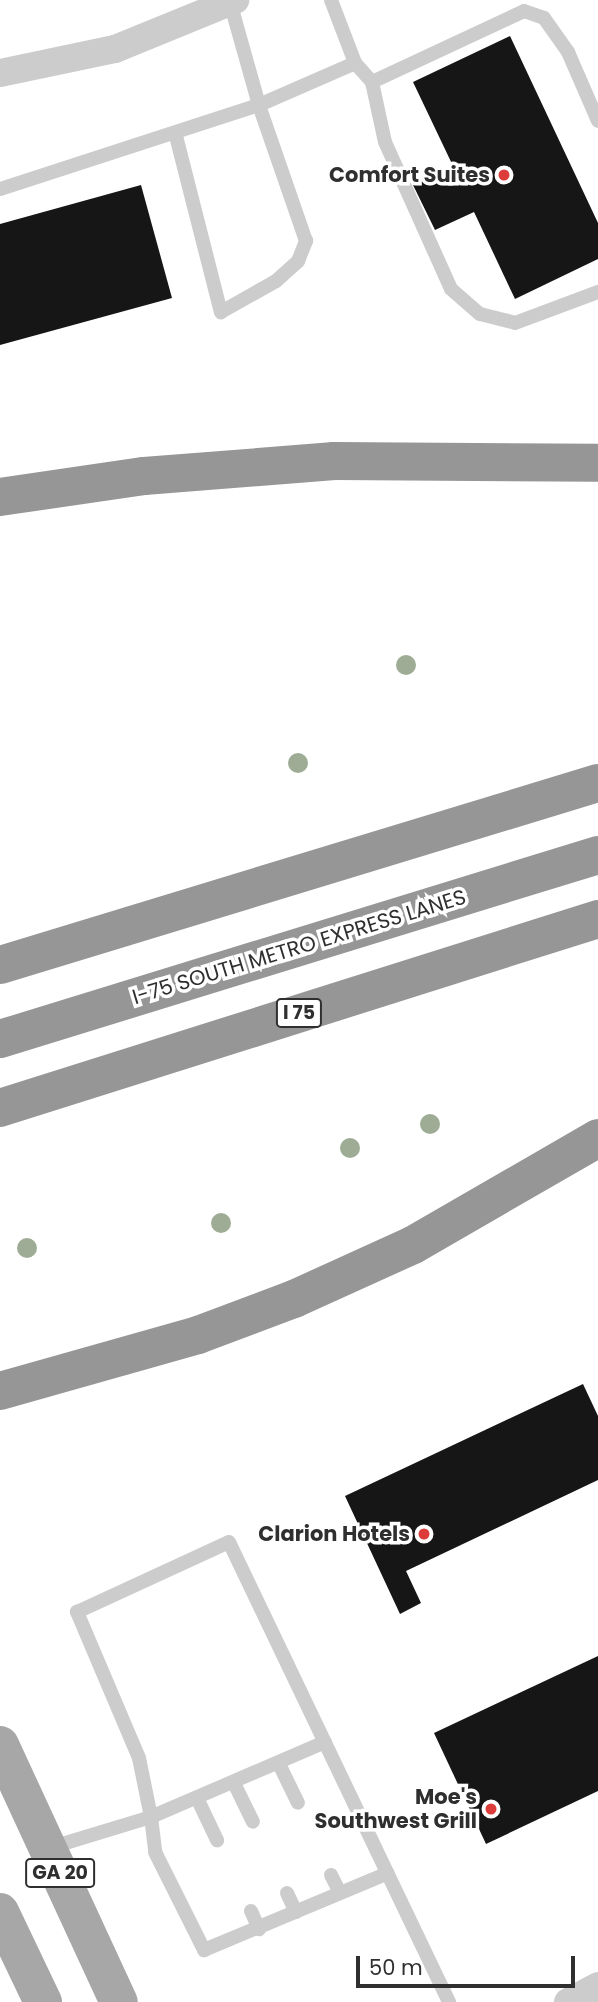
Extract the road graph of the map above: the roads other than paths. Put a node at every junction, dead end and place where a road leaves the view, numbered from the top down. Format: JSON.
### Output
{"nodes":[{"id":1,"x":331,"y":0,"type":"edge"},
{"id":2,"x":232,"y":1,"type":"edge"},
{"id":3,"x":355,"y":63,"type":"junction"},
{"id":4,"x":0,"y":73,"type":"edge"},
{"id":5,"x":372,"y":82,"type":"junction"},
{"id":6,"x":259,"y":105,"type":"junction"},
{"id":7,"x":598,"y":121,"type":"edge"},
{"id":8,"x":176,"y":136,"type":"junction"},
{"id":9,"x":0,"y":189,"type":"edge"},
{"id":10,"x":598,"y":292,"type":"edge"},
{"id":11,"x":598,"y":463,"type":"edge"},
{"id":12,"x":0,"y":497,"type":"edge"},
{"id":13,"x":598,"y":783,"type":"edge"},
{"id":14,"x":598,"y":855,"type":"edge"},
{"id":15,"x":598,"y":919,"type":"edge"},
{"id":16,"x":0,"y":965,"type":"edge"},
{"id":17,"x":0,"y":1039,"type":"edge"},
{"id":18,"x":0,"y":1108,"type":"edge"},
{"id":19,"x":598,"y":1138,"type":"edge"},
{"id":20,"x":0,"y":1391,"type":"edge"},
{"id":21,"x":325,"y":1742,"type":"junction"},
{"id":22,"x":0,"y":1745,"type":"edge"},
{"id":23,"x":279,"y":1764,"type":"junction"},
{"id":24,"x":234,"y":1783,"type":"junction"},
{"id":25,"x":197,"y":1798,"type":"junction"},
{"id":26,"x":298,"y":1803,"type":"dead end"},
{"id":27,"x":151,"y":1817,"type":"junction"},
{"id":28,"x":253,"y":1822,"type":"dead end"},
{"id":29,"x":218,"y":1840,"type":"dead end"},
{"id":30,"x":49,"y":1848,"type":"junction"},
{"id":31,"x":388,"y":1874,"type":"junction"},
{"id":32,"x":331,"y":1875,"type":"dead end"},
{"id":33,"x":287,"y":1893,"type":"dead end"},
{"id":34,"x":340,"y":1893,"type":"junction"},
{"id":35,"x":251,"y":1911,"type":"dead end"},
{"id":36,"x":0,"y":1912,"type":"edge"},
{"id":37,"x":296,"y":1912,"type":"junction"},
{"id":38,"x":259,"y":1929,"type":"junction"},
{"id":39,"x":598,"y":1986,"type":"edge"},
{"id":40,"x":43,"y":2002,"type":"edge"},
{"id":41,"x":119,"y":2002,"type":"edge"},
{"id":42,"x":449,"y":2002,"type":"edge"},
{"id":43,"x":568,"y":2002,"type":"edge"}],
"edges":[{"from":1,"to":3,"type":"lane"},
{"from":2,"to":4,"type":"street"},
{"from":2,"to":6,"type":"lane"},
{"from":3,"to":5,"type":"lane"},
{"from":3,"to":6,"type":"lane"},
{"from":5,"to":7,"type":"lane"},
{"from":5,"to":10,"type":"lane"},
{"from":6,"to":8,"type":"lane"},
{"from":6,"to":8,"type":"lane"},
{"from":8,"to":9,"type":"lane"},
{"from":11,"to":12,"type":"highway"},
{"from":13,"to":16,"type":"highway"},
{"from":14,"to":17,"type":"highway","name":"I-75 SOUTH METRO EXPRESS LANES"},
{"from":15,"to":18,"type":"highway","number":"I 75"},
{"from":19,"to":20,"type":"highway"},
{"from":21,"to":23,"type":"lane"},
{"from":21,"to":27,"type":"lane"},
{"from":21,"to":31,"type":"lane"},
{"from":22,"to":30,"type":"main road","number":"GA 20"},
{"from":23,"to":24,"type":"lane"},
{"from":23,"to":26,"type":"lane"},
{"from":24,"to":25,"type":"lane"},
{"from":24,"to":28,"type":"lane"},
{"from":25,"to":27,"type":"lane"},
{"from":25,"to":29,"type":"lane"},
{"from":27,"to":30,"type":"lane"},
{"from":27,"to":38,"type":"lane"},
{"from":30,"to":41,"type":"main road","number":"GA 20"},
{"from":31,"to":34,"type":"lane"},
{"from":31,"to":42,"type":"lane"},
{"from":32,"to":34,"type":"lane"},
{"from":33,"to":37,"type":"lane"},
{"from":34,"to":37,"type":"lane"},
{"from":35,"to":38,"type":"lane"},
{"from":36,"to":40,"type":"main road"},
{"from":37,"to":38,"type":"lane"},
{"from":39,"to":43,"type":"street"}]}
